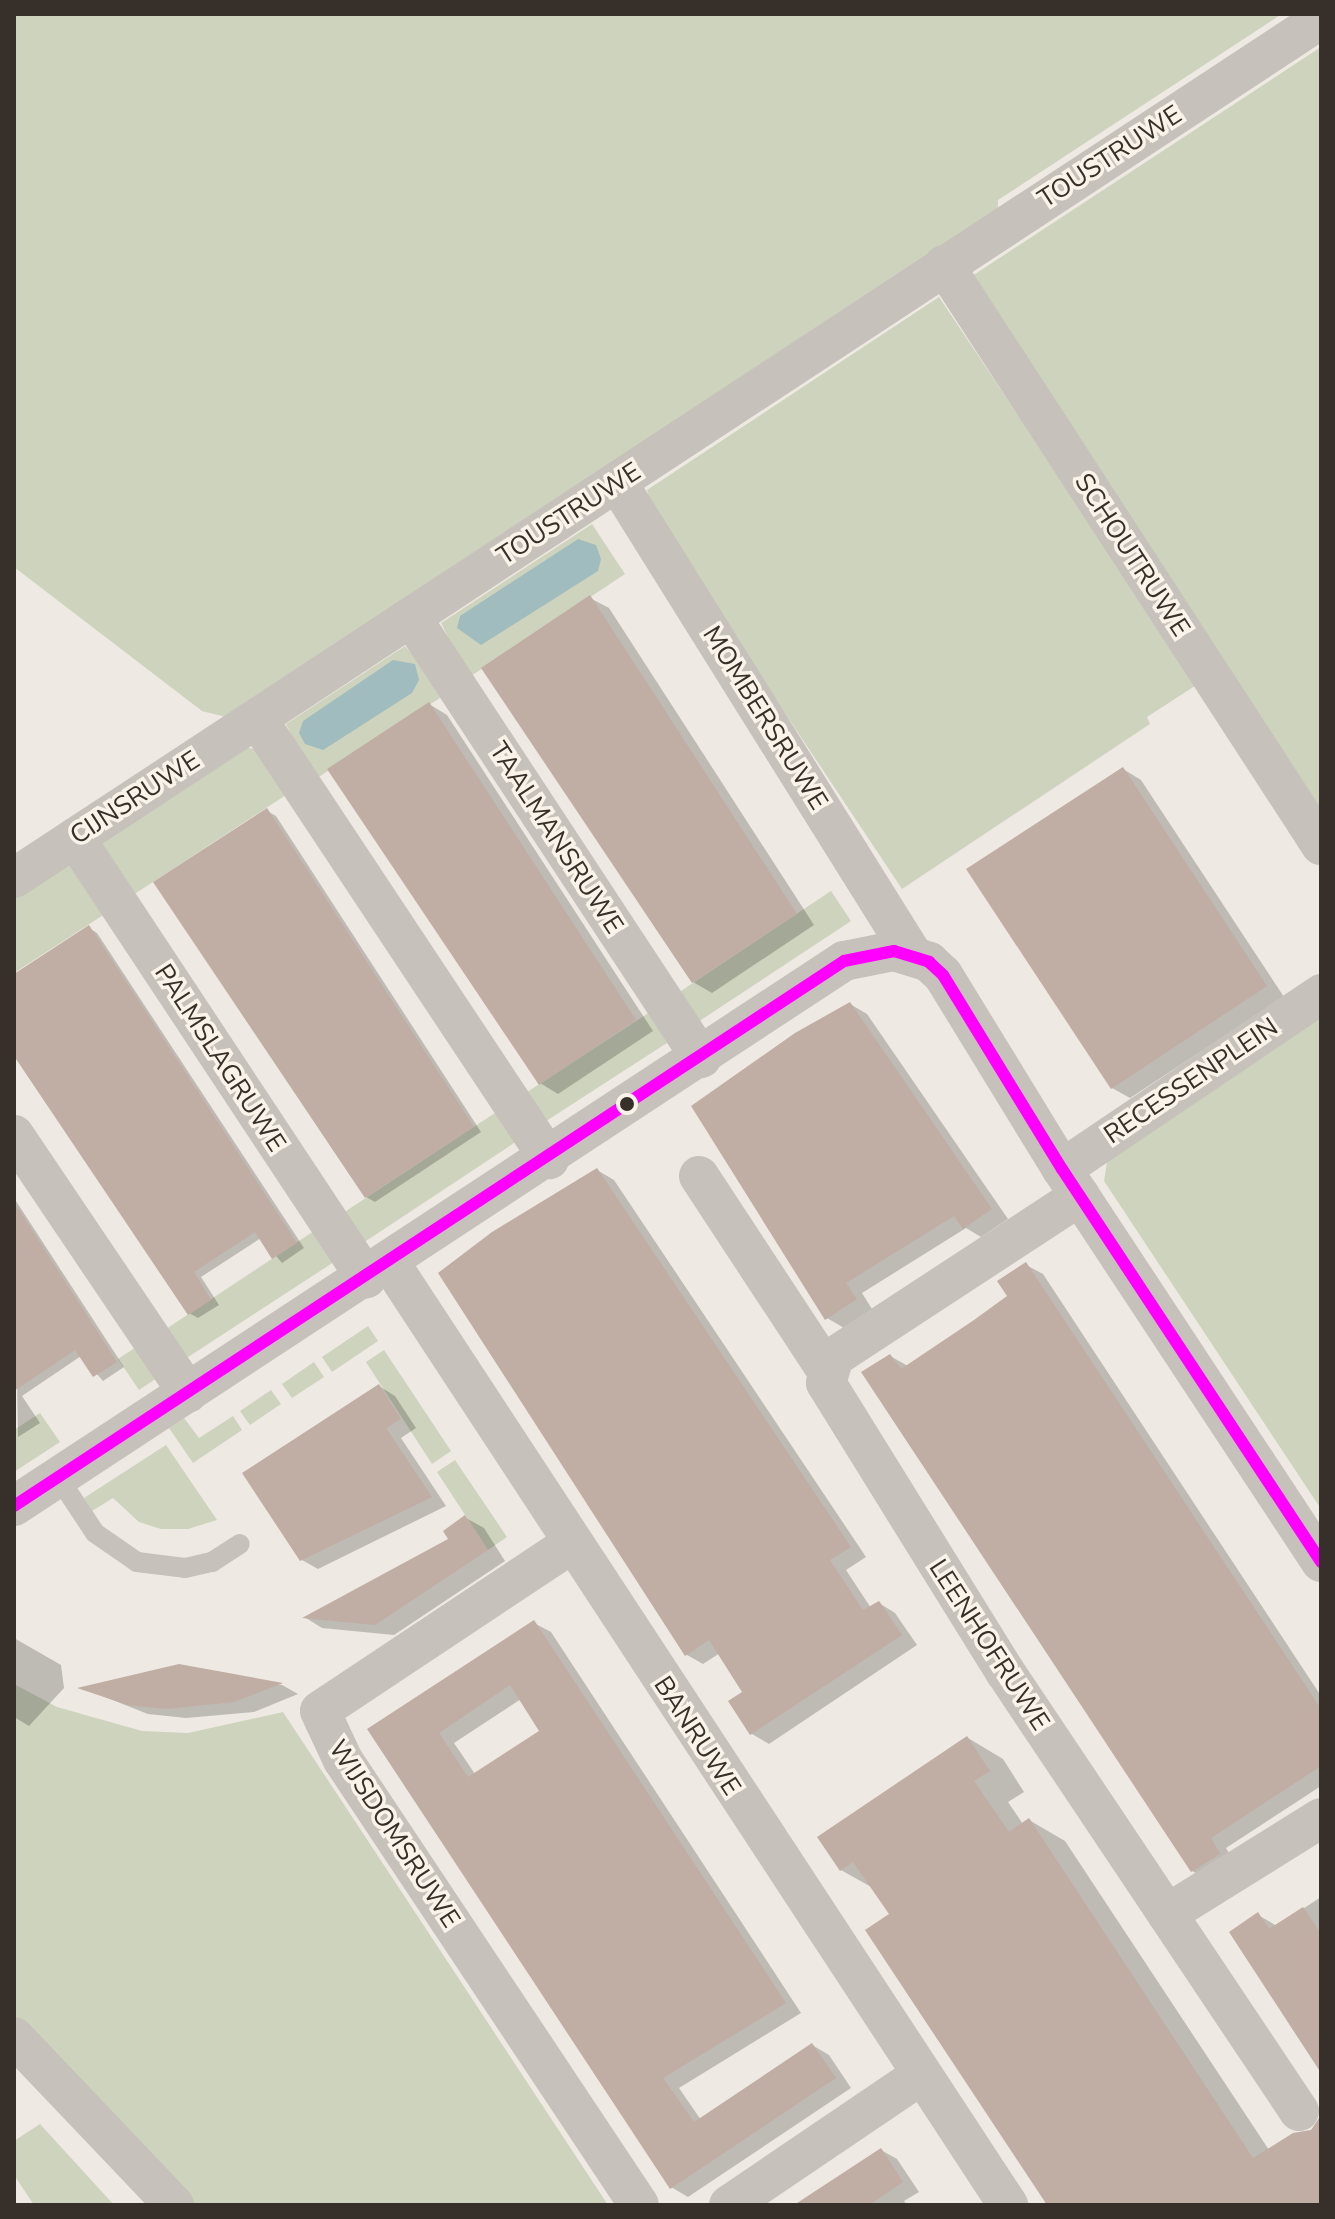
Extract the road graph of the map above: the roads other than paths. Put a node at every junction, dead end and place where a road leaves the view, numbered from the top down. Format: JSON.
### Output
{"nodes":[{"id":1,"x":1321,"y":19,"type":"edge"},
{"id":2,"x":944,"y":265,"type":"junction"},
{"id":3,"x":617,"y":482,"type":"junction"},
{"id":4,"x":411,"y":617,"type":"junction"},
{"id":5,"x":258,"y":720,"type":"junction"},
{"id":6,"x":75,"y":838,"type":"junction"},
{"id":7,"x":1321,"y":845,"type":"edge"},
{"id":8,"x":14,"y":878,"type":"edge"},
{"id":9,"x":912,"y":954,"type":"junction"},
{"id":10,"x":1321,"y":994,"type":"edge"},
{"id":11,"x":701,"y":1058,"type":"junction"},
{"id":12,"x":14,"y":1135,"type":"edge"},
{"id":13,"x":549,"y":1159,"type":"junction"},
{"id":14,"x":699,"y":1176,"type":"dead end"},
{"id":15,"x":1071,"y":1182,"type":"junction"},
{"id":16,"x":378,"y":1271,"type":"junction"},
{"id":17,"x":827,"y":1371,"type":"junction"},
{"id":18,"x":188,"y":1393,"type":"junction"},
{"id":19,"x":58,"y":1477,"type":"junction"},
{"id":20,"x":14,"y":1506,"type":"edge"},
{"id":21,"x":240,"y":1544,"type":"dead end"},
{"id":22,"x":571,"y":1544,"type":"junction"},
{"id":23,"x":1321,"y":1562,"type":"edge"},
{"id":24,"x":1321,"y":1818,"type":"edge"},
{"id":25,"x":1167,"y":1914,"type":"junction"},
{"id":26,"x":14,"y":2037,"type":"edge"},
{"id":27,"x":921,"y":2075,"type":"junction"},
{"id":28,"x":1299,"y":2111,"type":"dead end"},
{"id":29,"x":174,"y":2205,"type":"edge"},
{"id":30,"x":639,"y":2205,"type":"edge"},
{"id":31,"x":729,"y":2205,"type":"edge"},
{"id":32,"x":1008,"y":2205,"type":"edge"}],
"edges":[{"from":1,"to":2,"type":"street","name":"TOUSTRUWE"},
{"from":2,"to":3,"type":"street","name":"TOUSTRUWE"},
{"from":2,"to":7,"type":"street","name":"SCHOUTRUWE"},
{"from":3,"to":4,"type":"street","name":"TOUSTRUWE"},
{"from":3,"to":9,"type":"street","name":"MOMBERSRUWE"},
{"from":4,"to":5,"type":"street","name":"TOUSTRUWE"},
{"from":4,"to":11,"type":"street","name":"TAALMANSRUWE"},
{"from":5,"to":6,"type":"street","name":"CIJNSRUWE"},
{"from":5,"to":13,"type":"street"},
{"from":6,"to":8,"type":"street","name":"CIJNSRUWE"},
{"from":6,"to":16,"type":"street","name":"PALMSLAGRUWE"},
{"from":9,"to":11,"type":"street"},
{"from":9,"to":15,"type":"street"},
{"from":10,"to":15,"type":"street","name":"RECESSENPLEIN"},
{"from":11,"to":13,"type":"street"},
{"from":12,"to":18,"type":"street"},
{"from":13,"to":16,"type":"street"},
{"from":14,"to":17,"type":"street","name":"LEENHOFRUWE"},
{"from":15,"to":17,"type":"street"},
{"from":15,"to":23,"type":"street"},
{"from":16,"to":18,"type":"street"},
{"from":16,"to":22,"type":"street","name":"BANRUWE"},
{"from":17,"to":25,"type":"street","name":"LEENHOFRUWE"},
{"from":18,"to":19,"type":"street"},
{"from":19,"to":20,"type":"street"},
{"from":19,"to":21,"type":"lane"},
{"from":22,"to":27,"type":"street","name":"BANRUWE"},
{"from":22,"to":30,"type":"street","name":"WIJSDOMSRUWE"},
{"from":24,"to":25,"type":"street"},
{"from":25,"to":28,"type":"street","name":"LEENHOFRUWE"},
{"from":26,"to":29,"type":"street"},
{"from":27,"to":31,"type":"street"},
{"from":27,"to":32,"type":"street","name":"BANRUWE"}]}
